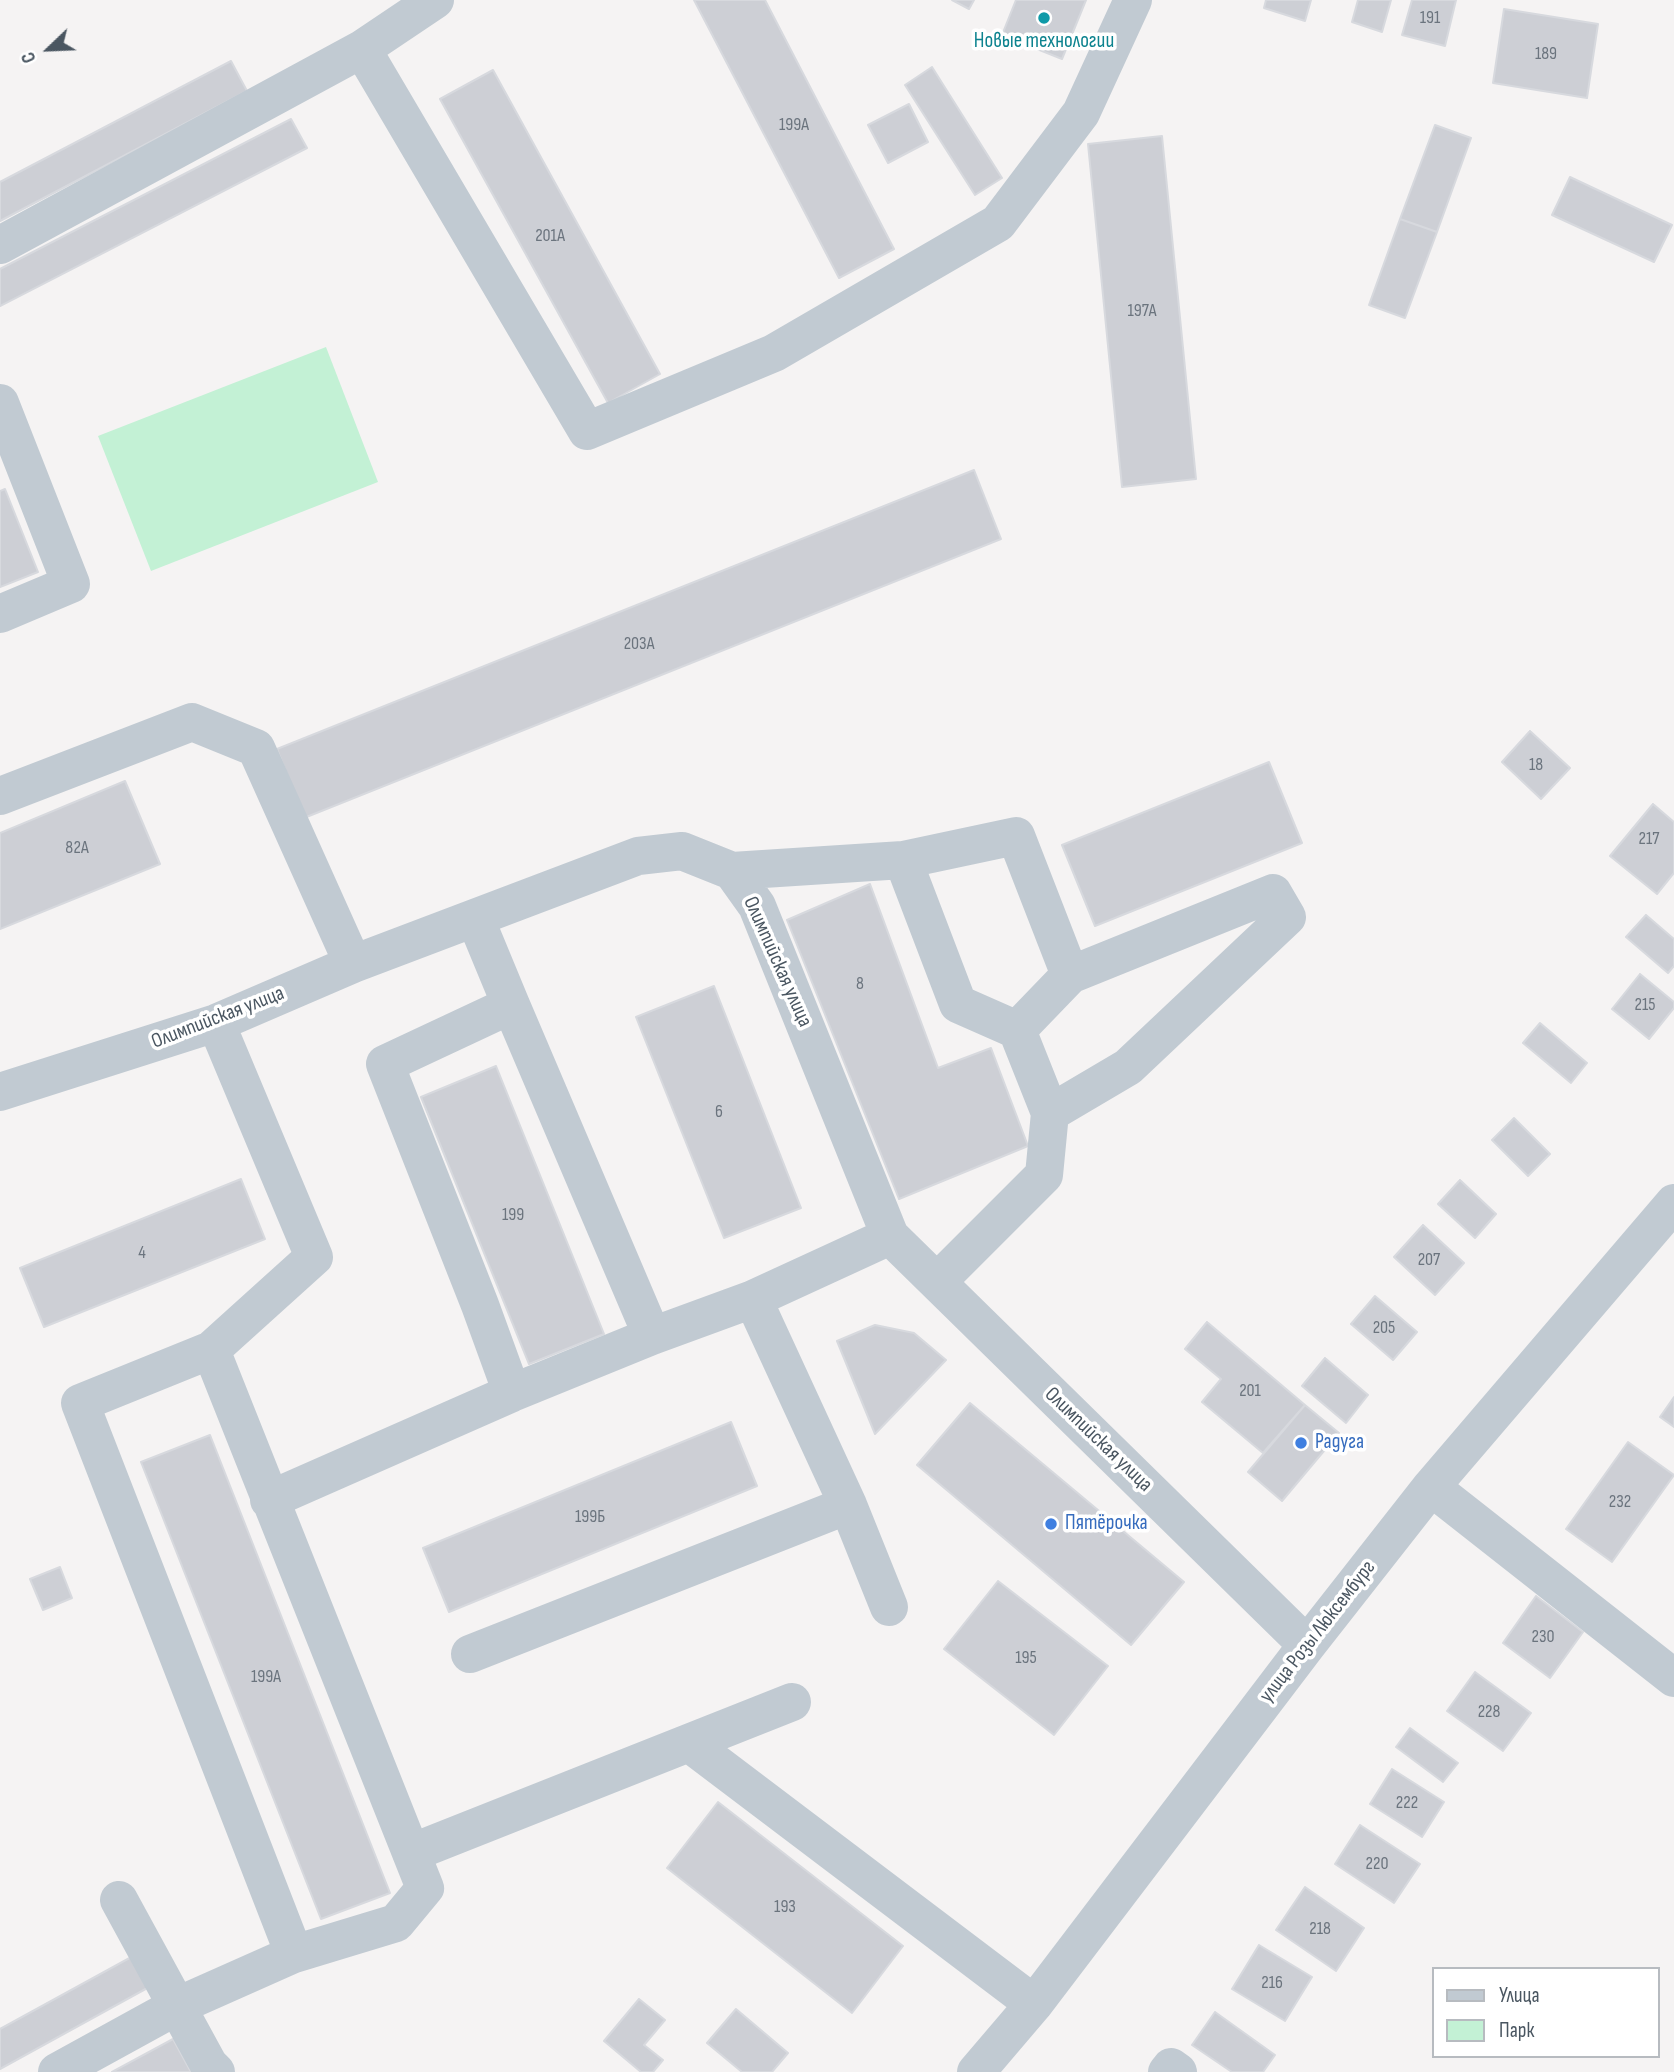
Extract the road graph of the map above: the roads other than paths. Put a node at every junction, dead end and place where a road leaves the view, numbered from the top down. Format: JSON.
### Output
{"nodes":[{"id":1,"x":435,"y":0,"type":"edge"},
{"id":2,"x":1133,"y":0,"type":"edge"},
{"id":3,"x":362,"y":50,"type":"junction"},
{"id":4,"x":0,"y":245,"type":"edge"},
{"id":5,"x":0,"y":403,"type":"edge"},
{"id":6,"x":0,"y":614,"type":"edge"},
{"id":7,"x":0,"y":796,"type":"edge"},
{"id":8,"x":903,"y":860,"type":"junction"},
{"id":9,"x":732,"y":871,"type":"junction"},
{"id":10,"x":475,"y":918,"type":"junction"},
{"id":11,"x":353,"y":964,"type":"junction"},
{"id":12,"x":1070,"y":975,"type":"junction"},
{"id":13,"x":511,"y":1005,"type":"junction"},
{"id":14,"x":216,"y":1023,"type":"junction"},
{"id":15,"x":1017,"y":1030,"type":"junction"},
{"id":16,"x":0,"y":1091,"type":"edge"},
{"id":17,"x":1050,"y":1113,"type":"junction"},
{"id":18,"x":1674,"y":1203,"type":"edge"},
{"id":19,"x":890,"y":1236,"type":"junction"},
{"id":20,"x":937,"y":1282,"type":"junction"},
{"id":21,"x":753,"y":1299,"type":"junction"},
{"id":22,"x":652,"y":1336,"type":"junction"},
{"id":23,"x":211,"y":1350,"type":"junction"},
{"id":24,"x":512,"y":1394,"type":"junction"},
{"id":25,"x":1432,"y":1488,"type":"junction"},
{"id":26,"x":269,"y":1500,"type":"junction"},
{"id":27,"x":848,"y":1505,"type":"junction"},
{"id":28,"x":889,"y":1606,"type":"dead end"},
{"id":29,"x":1307,"y":1645,"type":"junction"},
{"id":30,"x":470,"y":1654,"type":"dead end"},
{"id":31,"x":1674,"y":1678,"type":"edge"},
{"id":32,"x":792,"y":1702,"type":"dead end"},
{"id":33,"x":689,"y":1743,"type":"junction"},
{"id":34,"x":411,"y":1853,"type":"junction"},
{"id":35,"x":119,"y":1900,"type":"dead end"},
{"id":36,"x":294,"y":1954,"type":"junction"},
{"id":37,"x":1034,"y":2004,"type":"junction"},
{"id":38,"x":177,"y":2006,"type":"junction"},
{"id":39,"x":57,"y":2072,"type":"edge"},
{"id":40,"x":216,"y":2072,"type":"edge"},
{"id":41,"x":976,"y":2072,"type":"edge"},
{"id":42,"x":1167,"y":2072,"type":"edge"},
{"id":43,"x":1178,"y":2072,"type":"edge"}],
"edges":[{"from":1,"to":3,"type":"street"},
{"from":2,"to":3,"type":"street"},
{"from":3,"to":4,"type":"street"},
{"from":5,"to":6,"type":"street"},
{"from":7,"to":11,"type":"street"},
{"from":8,"to":9,"type":"street"},
{"from":8,"to":12,"type":"street"},
{"from":8,"to":15,"type":"street"},
{"from":9,"to":10,"type":"street","name":"Олимпийская улица"},
{"from":9,"to":19,"type":"street","name":"Олимпийская улица"},
{"from":10,"to":11,"type":"street","name":"Олимпийская улица"},
{"from":10,"to":13,"type":"street"},
{"from":11,"to":14,"type":"street","name":"Олимпийская улица"},
{"from":12,"to":15,"type":"street"},
{"from":12,"to":17,"type":"street"},
{"from":13,"to":22,"type":"street"},
{"from":13,"to":24,"type":"street"},
{"from":14,"to":16,"type":"street","name":"Олимпийская улица"},
{"from":14,"to":23,"type":"street"},
{"from":15,"to":17,"type":"street"},
{"from":17,"to":20,"type":"street"},
{"from":18,"to":25,"type":"street","name":"улица Розы Люксембург"},
{"from":19,"to":20,"type":"street","name":"Олимпийская улица"},
{"from":19,"to":21,"type":"street"},
{"from":20,"to":29,"type":"street","name":"Олимпийская улица"},
{"from":21,"to":22,"type":"street"},
{"from":21,"to":27,"type":"street"},
{"from":22,"to":24,"type":"street"},
{"from":23,"to":26,"type":"street"},
{"from":23,"to":36,"type":"street"},
{"from":24,"to":26,"type":"street"},
{"from":25,"to":29,"type":"street","name":"улица Розы Люксембург"},
{"from":25,"to":31,"type":"street"},
{"from":26,"to":34,"type":"street"},
{"from":27,"to":28,"type":"street"},
{"from":27,"to":30,"type":"street"},
{"from":29,"to":37,"type":"street","name":"улица Розы Люксембург"},
{"from":32,"to":33,"type":"street"},
{"from":33,"to":34,"type":"street"},
{"from":33,"to":37,"type":"street"},
{"from":34,"to":36,"type":"street"},
{"from":35,"to":38,"type":"street"},
{"from":36,"to":38,"type":"street"},
{"from":37,"to":41,"type":"street","name":"улица Розы Люксембург"},
{"from":38,"to":39,"type":"street"},
{"from":38,"to":40,"type":"street"},
{"from":42,"to":43,"type":"street"}]}
